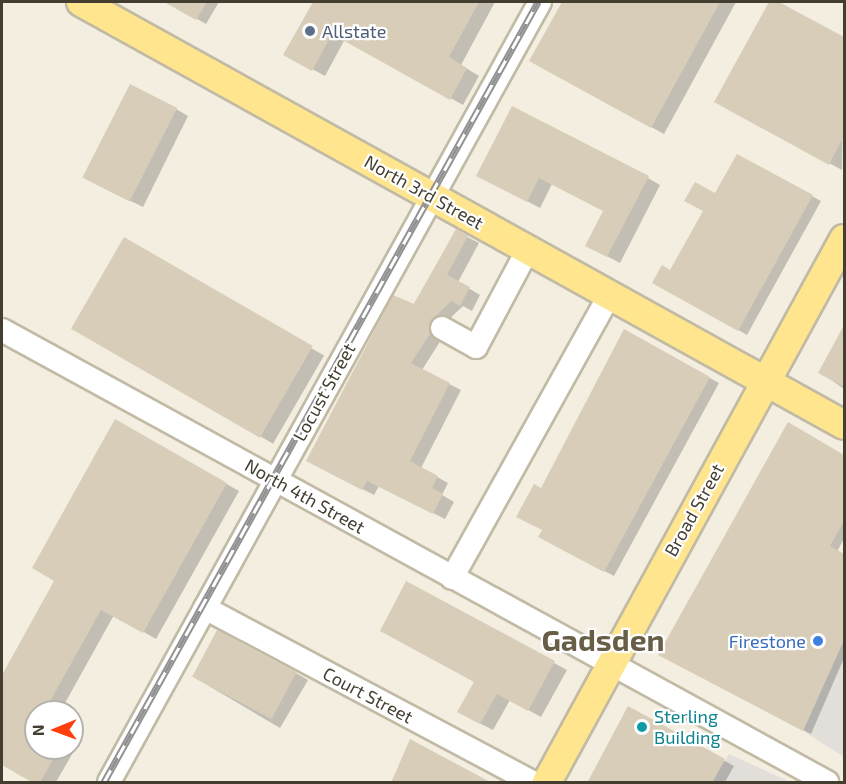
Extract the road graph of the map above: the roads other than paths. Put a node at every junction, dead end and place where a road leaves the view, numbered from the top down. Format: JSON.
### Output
{"nodes":[{"id":1,"x":81,"y":2,"type":"edge"},
{"id":2,"x":540,"y":2,"type":"edge"},
{"id":3,"x":432,"y":197,"type":"junction"},
{"id":4,"x":844,"y":239,"type":"edge"},
{"id":5,"x":528,"y":249,"type":"junction"},
{"id":6,"x":610,"y":294,"type":"junction"},
{"id":7,"x":442,"y":328,"type":"dead end"},
{"id":8,"x":2,"y":330,"type":"edge"},
{"id":9,"x":766,"y":382,"type":"junction"},
{"id":10,"x":844,"y":425,"type":"edge"},
{"id":11,"x":276,"y":480,"type":"junction"},
{"id":12,"x":452,"y":578,"type":"junction"},
{"id":13,"x":205,"y":608,"type":"junction"},
{"id":14,"x":608,"y":664,"type":"junction"},
{"id":15,"x":109,"y":783,"type":"edge"},
{"id":16,"x":532,"y":783,"type":"edge"},
{"id":17,"x":547,"y":783,"type":"edge"},
{"id":18,"x":827,"y":783,"type":"edge"}],
"edges":[{"from":1,"to":3,"type":"main road","name":"North 3rd Street"},
{"from":2,"to":3,"type":"street","name":"Locust Street"},
{"from":3,"to":5,"type":"main road","name":"North 3rd Street"},
{"from":3,"to":11,"type":"street","name":"Locust Street"},
{"from":4,"to":9,"type":"main road","name":"Broad Street"},
{"from":5,"to":6,"type":"main road","name":"North 3rd Street"},
{"from":5,"to":7,"type":"street"},
{"from":6,"to":9,"type":"main road","name":"North 3rd Street"},
{"from":6,"to":12,"type":"street"},
{"from":8,"to":11,"type":"street","name":"North 4th Street"},
{"from":9,"to":10,"type":"main road","name":"North 3rd Street"},
{"from":9,"to":14,"type":"main road","name":"Broad Street"},
{"from":11,"to":12,"type":"street","name":"North 4th Street"},
{"from":11,"to":13,"type":"street","name":"Locust Street"},
{"from":12,"to":14,"type":"street","name":"North 4th Street"},
{"from":13,"to":15,"type":"street","name":"Locust Street"},
{"from":13,"to":16,"type":"street","name":"Court Street"},
{"from":14,"to":17,"type":"main road","name":"Broad Street"},
{"from":14,"to":18,"type":"street","name":"North 4th Street"}]}
